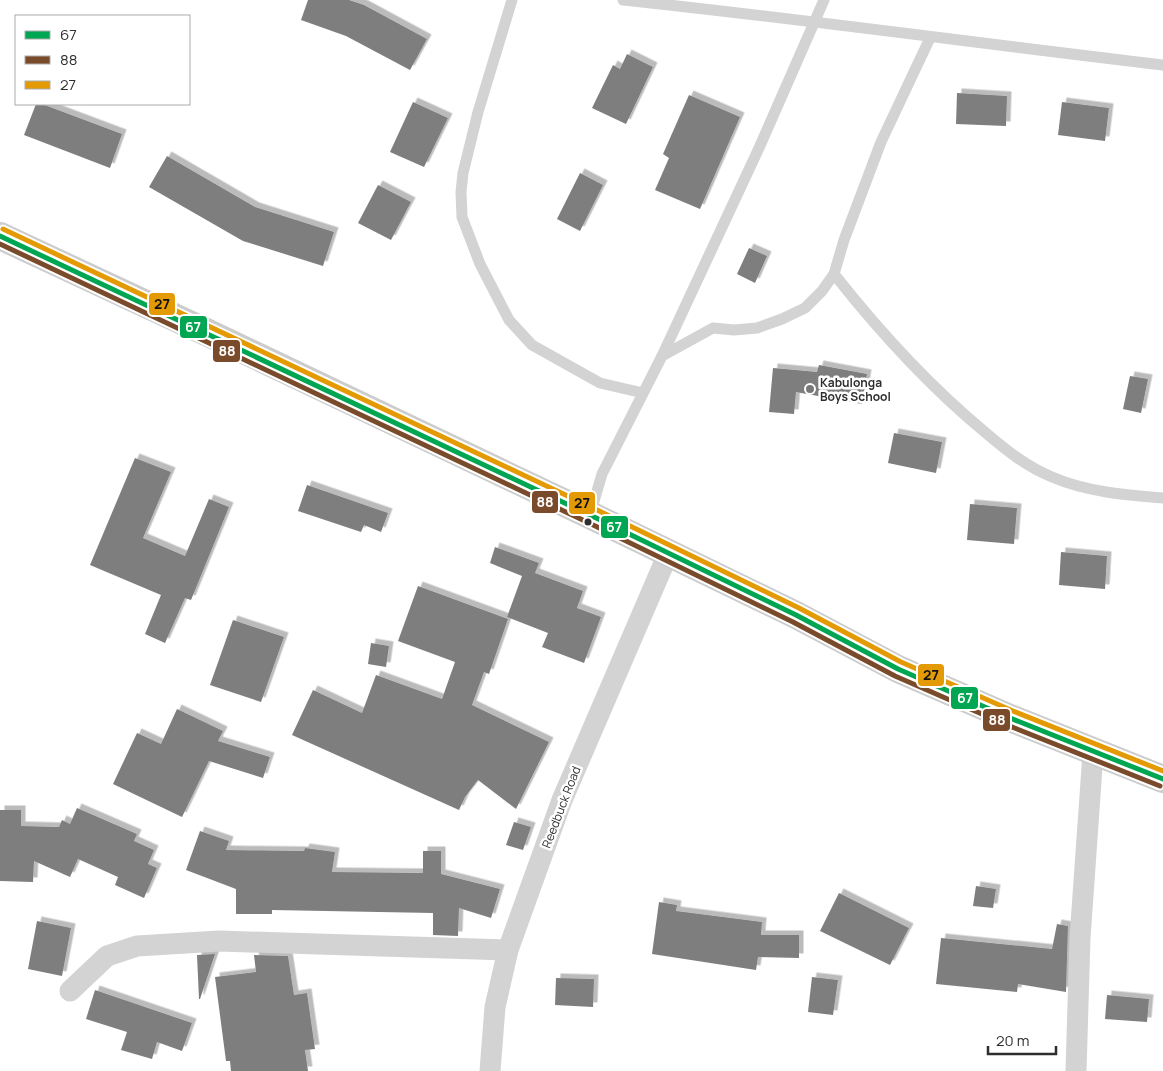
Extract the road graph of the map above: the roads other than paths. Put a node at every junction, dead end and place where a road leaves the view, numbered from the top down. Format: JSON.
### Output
{"nodes":[{"id":1,"x":512,"y":0,"type":"edge"},
{"id":2,"x":623,"y":0,"type":"edge"},
{"id":3,"x":824,"y":0,"type":"edge"},
{"id":4,"x":814,"y":20,"type":"junction"},
{"id":5,"x":930,"y":38,"type":"junction"},
{"id":6,"x":1163,"y":65,"type":"edge"},
{"id":7,"x":0,"y":236,"type":"edge"},
{"id":8,"x":834,"y":274,"type":"junction"},
{"id":9,"x":662,"y":356,"type":"junction"},
{"id":10,"x":642,"y":394,"type":"junction"},
{"id":11,"x":1163,"y":498,"type":"edge"},
{"id":12,"x":590,"y":516,"type":"junction"},
{"id":13,"x":668,"y":554,"type":"junction"},
{"id":14,"x":1093,"y":753,"type":"junction"},
{"id":15,"x":1163,"y":779,"type":"edge"},
{"id":16,"x":508,"y":950,"type":"junction"},
{"id":17,"x":70,"y":991,"type":"dead end"},
{"id":18,"x":490,"y":1071,"type":"edge"},
{"id":19,"x":1076,"y":1071,"type":"edge"}],
"edges":[{"from":1,"to":10,"type":"lane"},
{"from":2,"to":4,"type":"lane"},
{"from":3,"to":4,"type":"lane"},
{"from":4,"to":5,"type":"lane"},
{"from":4,"to":9,"type":"lane"},
{"from":5,"to":6,"type":"lane"},
{"from":5,"to":8,"type":"lane"},
{"from":7,"to":12,"type":"main road"},
{"from":8,"to":9,"type":"lane"},
{"from":8,"to":11,"type":"lane"},
{"from":9,"to":10,"type":"lane"},
{"from":10,"to":12,"type":"lane"},
{"from":12,"to":13,"type":"main road"},
{"from":13,"to":14,"type":"main road"},
{"from":13,"to":16,"type":"street","name":"Reedbuck Road"},
{"from":14,"to":15,"type":"main road"},
{"from":14,"to":19,"type":"street"},
{"from":16,"to":17,"type":"street"},
{"from":16,"to":18,"type":"street","name":"Reedbuck Road"}]}
